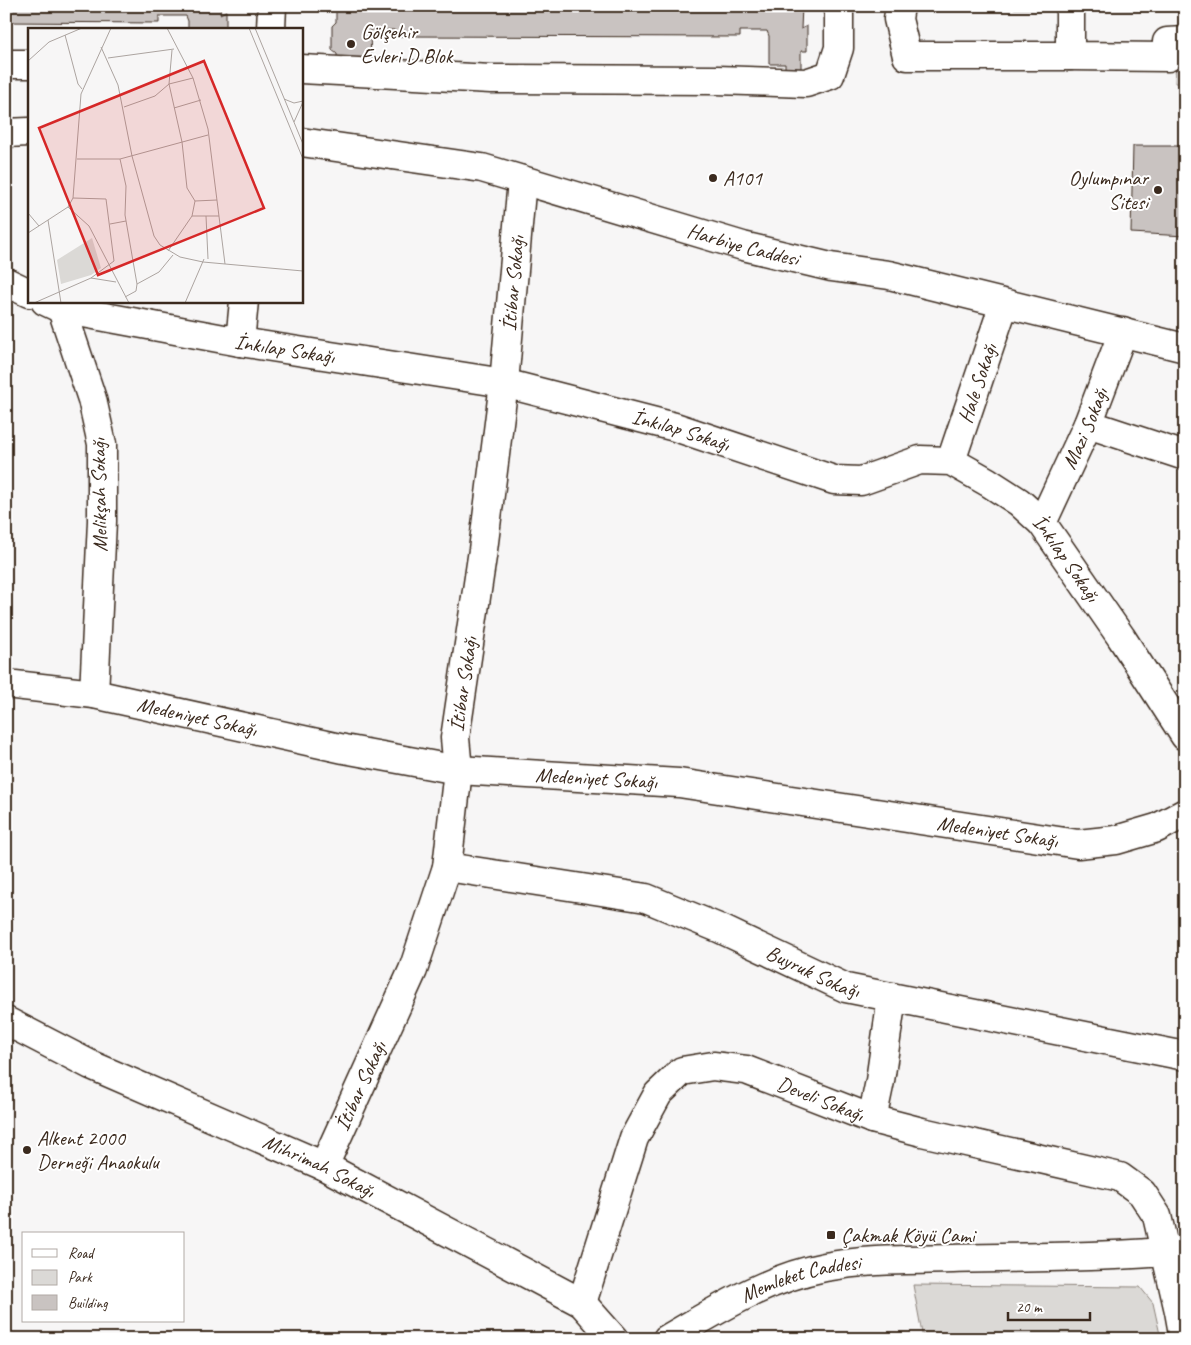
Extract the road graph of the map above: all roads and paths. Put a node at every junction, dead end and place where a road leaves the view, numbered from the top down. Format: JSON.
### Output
{"nodes":[{"id":1,"x":272,"y":6,"type":"edge"},
{"id":2,"x":839,"y":6,"type":"edge"},
{"id":3,"x":900,"y":6,"type":"edge"},
{"id":4,"x":1070,"y":6,"type":"edge"},
{"id":5,"x":271,"y":28,"type":"edge"},
{"id":6,"x":1185,"y":41,"type":"edge"},
{"id":7,"x":1070,"y":56,"type":"junction"},
{"id":8,"x":6,"y":64,"type":"edge"},
{"id":9,"x":28,"y":64,"type":"edge"},
{"id":10,"x":302,"y":69,"type":"edge"},
{"id":11,"x":28,"y":132,"type":"edge"},
{"id":12,"x":6,"y":133,"type":"edge"},
{"id":13,"x":302,"y":142,"type":"edge"},
{"id":14,"x":522,"y":180,"type":"junction"},
{"id":15,"x":6,"y":282,"type":"edge"},
{"id":16,"x":28,"y":293,"type":"edge"},
{"id":17,"x":244,"y":302,"type":"edge"},
{"id":18,"x":57,"y":304,"type":"edge"},
{"id":19,"x":1004,"y":304,"type":"junction"},
{"id":20,"x":1122,"y":332,"type":"junction"},
{"id":21,"x":240,"y":342,"type":"junction"},
{"id":22,"x":1185,"y":348,"type":"edge"},
{"id":23,"x":504,"y":384,"type":"junction"},
{"id":24,"x":1088,"y":424,"type":"junction"},
{"id":25,"x":1185,"y":456,"type":"edge"},
{"id":26,"x":951,"y":461,"type":"junction"},
{"id":27,"x":1042,"y":523,"type":"junction"},
{"id":28,"x":6,"y":684,"type":"edge"},
{"id":29,"x":94,"y":694,"type":"junction"},
{"id":30,"x":1185,"y":736,"type":"edge"},
{"id":31,"x":458,"y":770,"type":"junction"},
{"id":32,"x":1185,"y":813,"type":"edge"},
{"id":33,"x":447,"y":866,"type":"junction"},
{"id":34,"x":892,"y":997,"type":"junction"},
{"id":35,"x":6,"y":1021,"type":"edge"},
{"id":36,"x":1185,"y":1056,"type":"edge"},
{"id":37,"x":872,"y":1119,"type":"junction"},
{"id":38,"x":324,"y":1166,"type":"junction"},
{"id":39,"x":1175,"y":1251,"type":"edge"},
{"id":40,"x":582,"y":1304,"type":"junction"},
{"id":41,"x":614,"y":1339,"type":"edge"},
{"id":42,"x":667,"y":1339,"type":"edge"},
{"id":43,"x":1184,"y":1339,"type":"edge"}],
"edges":[{"from":1,"to":5,"type":"street"},
{"from":2,"to":10,"type":"street"},
{"from":3,"to":7,"type":"street"},
{"from":4,"to":7,"type":"street"},
{"from":6,"to":7,"type":"street"},
{"from":8,"to":9,"type":"street"},
{"from":11,"to":12,"type":"street"},
{"from":13,"to":14,"type":"street","name":"Harbiye Caddesi"},
{"from":14,"to":19,"type":"street","name":"Harbiye Caddesi"},
{"from":14,"to":23,"type":"street","name":"İtibar Sokağı"},
{"from":15,"to":16,"type":"street"},
{"from":17,"to":21,"type":"street"},
{"from":18,"to":21,"type":"street","name":"İnkılap Sokağı"},
{"from":18,"to":29,"type":"street","name":"Melikşah Sokağı"},
{"from":19,"to":20,"type":"street","name":"Harbiye Caddesi"},
{"from":19,"to":26,"type":"street","name":"Hale Sokağı"},
{"from":20,"to":22,"type":"street","name":"Harbiye Caddesi"},
{"from":20,"to":24,"type":"street","name":"Mazi Sokağı"},
{"from":21,"to":23,"type":"street","name":"İnkılap Sokağı"},
{"from":23,"to":26,"type":"street","name":"İnkılap Sokağı"},
{"from":23,"to":31,"type":"street","name":"İtibar Sokağı"},
{"from":24,"to":25,"type":"street"},
{"from":24,"to":27,"type":"street","name":"Mazi Sokağı"},
{"from":26,"to":27,"type":"street","name":"İnkılap Sokağı"},
{"from":27,"to":30,"type":"street","name":"İnkılap Sokağı"},
{"from":28,"to":29,"type":"street","name":"Medeniyet Sokağı"},
{"from":29,"to":31,"type":"street","name":"Medeniyet Sokağı"},
{"from":31,"to":32,"type":"street","name":"Medeniyet Sokağı"},
{"from":31,"to":33,"type":"street","name":"İtibar Sokağı"},
{"from":33,"to":34,"type":"street","name":"Buyruk Sokağı"},
{"from":33,"to":38,"type":"street","name":"İtibar Sokağı"},
{"from":34,"to":36,"type":"street","name":"Buyruk Sokağı"},
{"from":34,"to":37,"type":"street"},
{"from":35,"to":38,"type":"street","name":"Mihrimah Sokağı"},
{"from":37,"to":39,"type":"street","name":"Develi Sokağı"},
{"from":37,"to":40,"type":"street","name":"Develi Sokağı"},
{"from":38,"to":40,"type":"street","name":"Mihrimah Sokağı"},
{"from":39,"to":42,"type":"street","name":"Memleket Caddesi"},
{"from":39,"to":43,"type":"street","name":"Develi Sokağı"},
{"from":40,"to":41,"type":"street","name":"Mihrimah Sokağı"}]}
